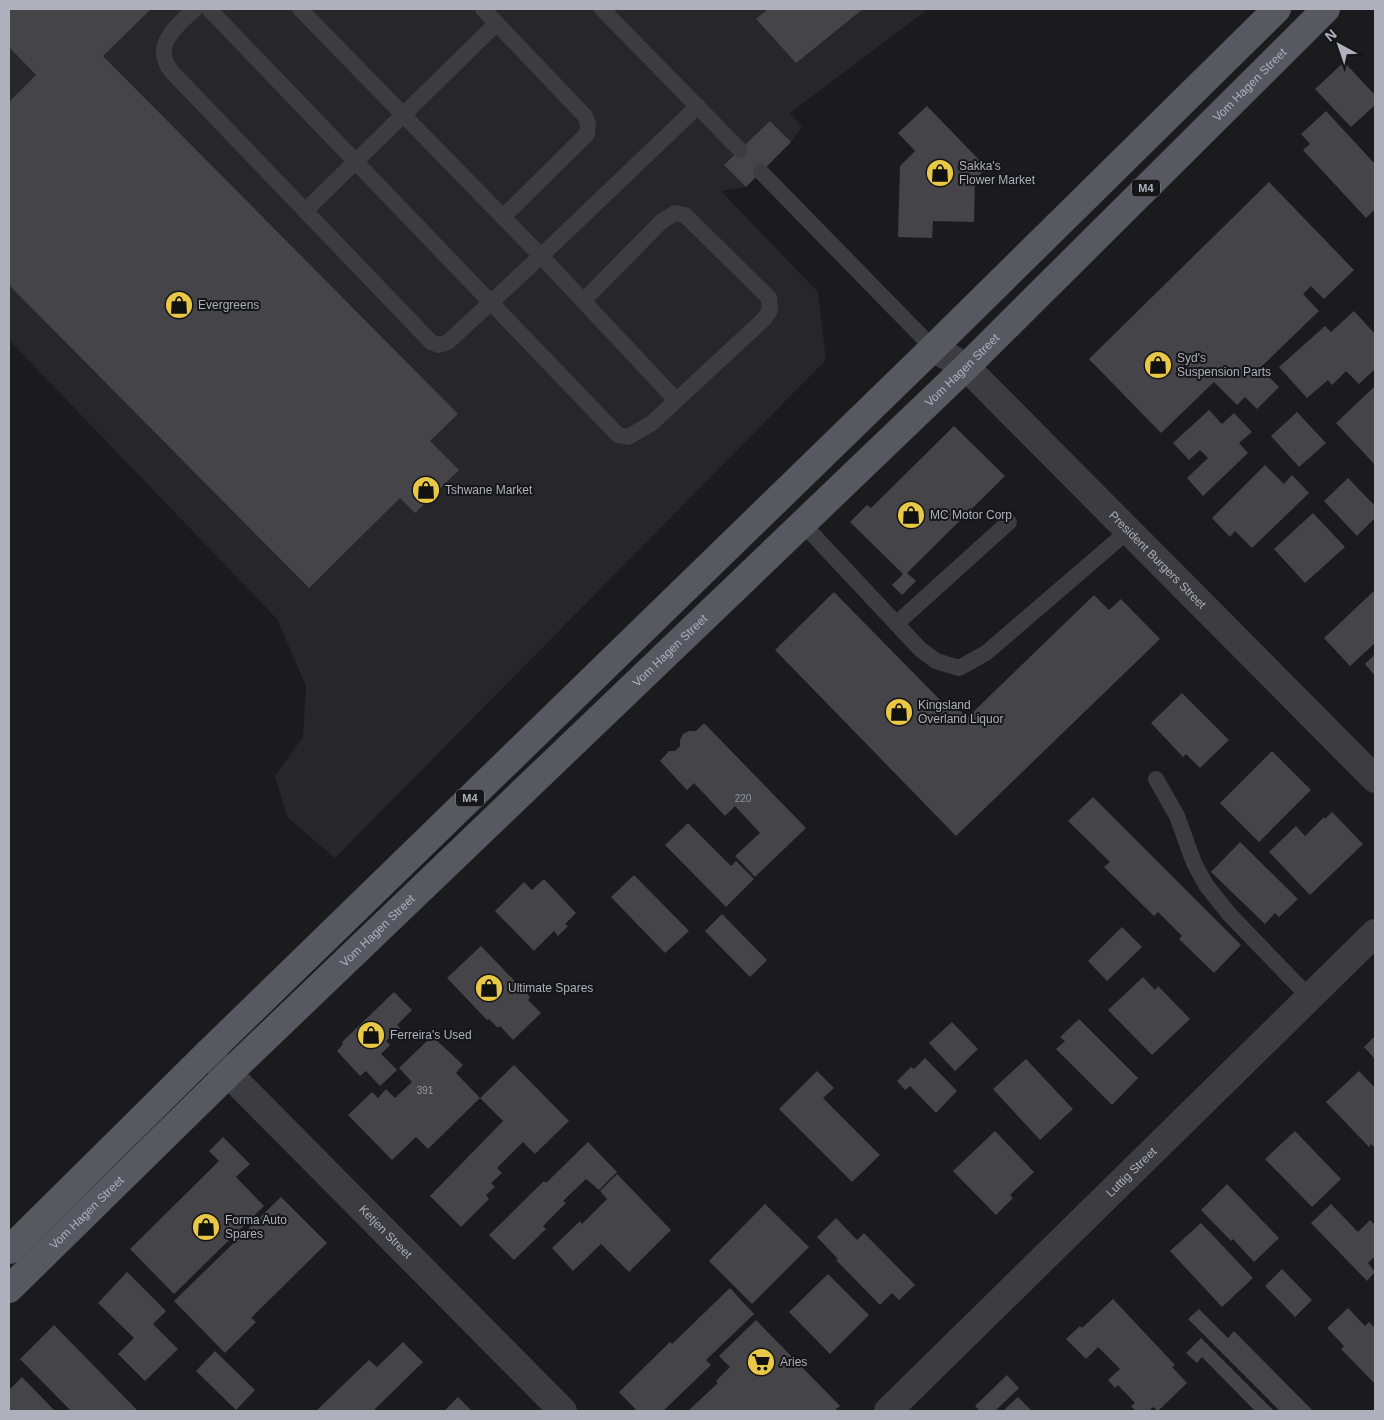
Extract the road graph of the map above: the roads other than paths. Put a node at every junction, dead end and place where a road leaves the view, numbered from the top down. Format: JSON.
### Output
{"nodes":[{"id":1,"x":195,"y":9,"type":"edge"},
{"id":2,"x":209,"y":9,"type":"edge"},
{"id":3,"x":483,"y":9,"type":"edge"},
{"id":4,"x":602,"y":9,"type":"edge"},
{"id":5,"x":1277,"y":9,"type":"edge"},
{"id":6,"x":1326,"y":9,"type":"edge"},
{"id":7,"x":304,"y":10,"type":"edge"},
{"id":8,"x":497,"y":23,"type":"junction"},
{"id":9,"x":698,"y":106,"type":"junction"},
{"id":10,"x":403,"y":114,"type":"junction"},
{"id":11,"x":740,"y":150,"type":"dead end"},
{"id":12,"x":356,"y":161,"type":"junction"},
{"id":13,"x":761,"y":172,"type":"dead end"},
{"id":14,"x":305,"y":211,"type":"junction"},
{"id":15,"x":503,"y":217,"type":"junction"},
{"id":16,"x":541,"y":256,"type":"junction"},
{"id":17,"x":583,"y":301,"type":"junction"},
{"id":18,"x":492,"y":302,"type":"junction"},
{"id":19,"x":933,"y":348,"type":"junction"},
{"id":20,"x":966,"y":367,"type":"junction"},
{"id":21,"x":676,"y":400,"type":"junction"},
{"id":22,"x":1010,"y":522,"type":"dead end"},
{"id":23,"x":802,"y":523,"type":"junction"},
{"id":24,"x":1128,"y":531,"type":"junction"},
{"id":25,"x":896,"y":624,"type":"junction"},
{"id":26,"x":1156,"y":779,"type":"dead end"},
{"id":27,"x":1375,"y":779,"type":"edge"},
{"id":28,"x":1375,"y":934,"type":"edge"},
{"id":29,"x":1310,"y":998,"type":"junction"},
{"id":30,"x":208,"y":1053,"type":"junction"},
{"id":31,"x":228,"y":1074,"type":"junction"},
{"id":32,"x":9,"y":1250,"type":"edge"},
{"id":33,"x":9,"y":1289,"type":"edge"},
{"id":34,"x":563,"y":1411,"type":"edge"},
{"id":35,"x":888,"y":1411,"type":"edge"}],
"edges":[{"from":1,"to":14,"type":"lane"},
{"from":2,"to":12,"type":"lane"},
{"from":3,"to":8,"type":"lane"},
{"from":4,"to":9,"type":"lane"},
{"from":5,"to":19,"type":"main road","number":"M4"},
{"from":6,"to":20,"type":"main road","name":"Vom Hagen Street","number":"M4"},
{"from":7,"to":10,"type":"lane"},
{"from":8,"to":10,"type":"lane"},
{"from":8,"to":15,"type":"lane"},
{"from":9,"to":11,"type":"lane"},
{"from":9,"to":16,"type":"lane"},
{"from":10,"to":12,"type":"lane"},
{"from":10,"to":15,"type":"lane"},
{"from":12,"to":14,"type":"lane"},
{"from":12,"to":18,"type":"lane"},
{"from":13,"to":19,"type":"lane"},
{"from":14,"to":18,"type":"lane"},
{"from":15,"to":16,"type":"lane"},
{"from":16,"to":17,"type":"lane"},
{"from":16,"to":18,"type":"lane"},
{"from":17,"to":21,"type":"lane"},
{"from":17,"to":21,"type":"lane"},
{"from":18,"to":21,"type":"lane"},
{"from":19,"to":20,"type":"street","name":"President Burgers Street"},
{"from":19,"to":30,"type":"main road","number":"M4"},
{"from":20,"to":23,"type":"main road","name":"Vom Hagen Street","number":"M4"},
{"from":20,"to":24,"type":"street","name":"President Burgers Street"},
{"from":22,"to":25,"type":"lane"},
{"from":23,"to":25,"type":"lane"},
{"from":23,"to":31,"type":"main road","name":"Vom Hagen Street","number":"M4"},
{"from":24,"to":25,"type":"lane"},
{"from":24,"to":27,"type":"street","name":"President Burgers Street"},
{"from":26,"to":29,"type":"lane"},
{"from":28,"to":29,"type":"street","name":"Luttig Street"},
{"from":29,"to":35,"type":"street","name":"Luttig Street"},
{"from":30,"to":31,"type":"street","name":"Ketjen Street"},
{"from":30,"to":32,"type":"main road","number":"M4"},
{"from":31,"to":33,"type":"main road","name":"Vom Hagen Street","number":"M4"},
{"from":31,"to":34,"type":"street","name":"Ketjen Street"}]}
